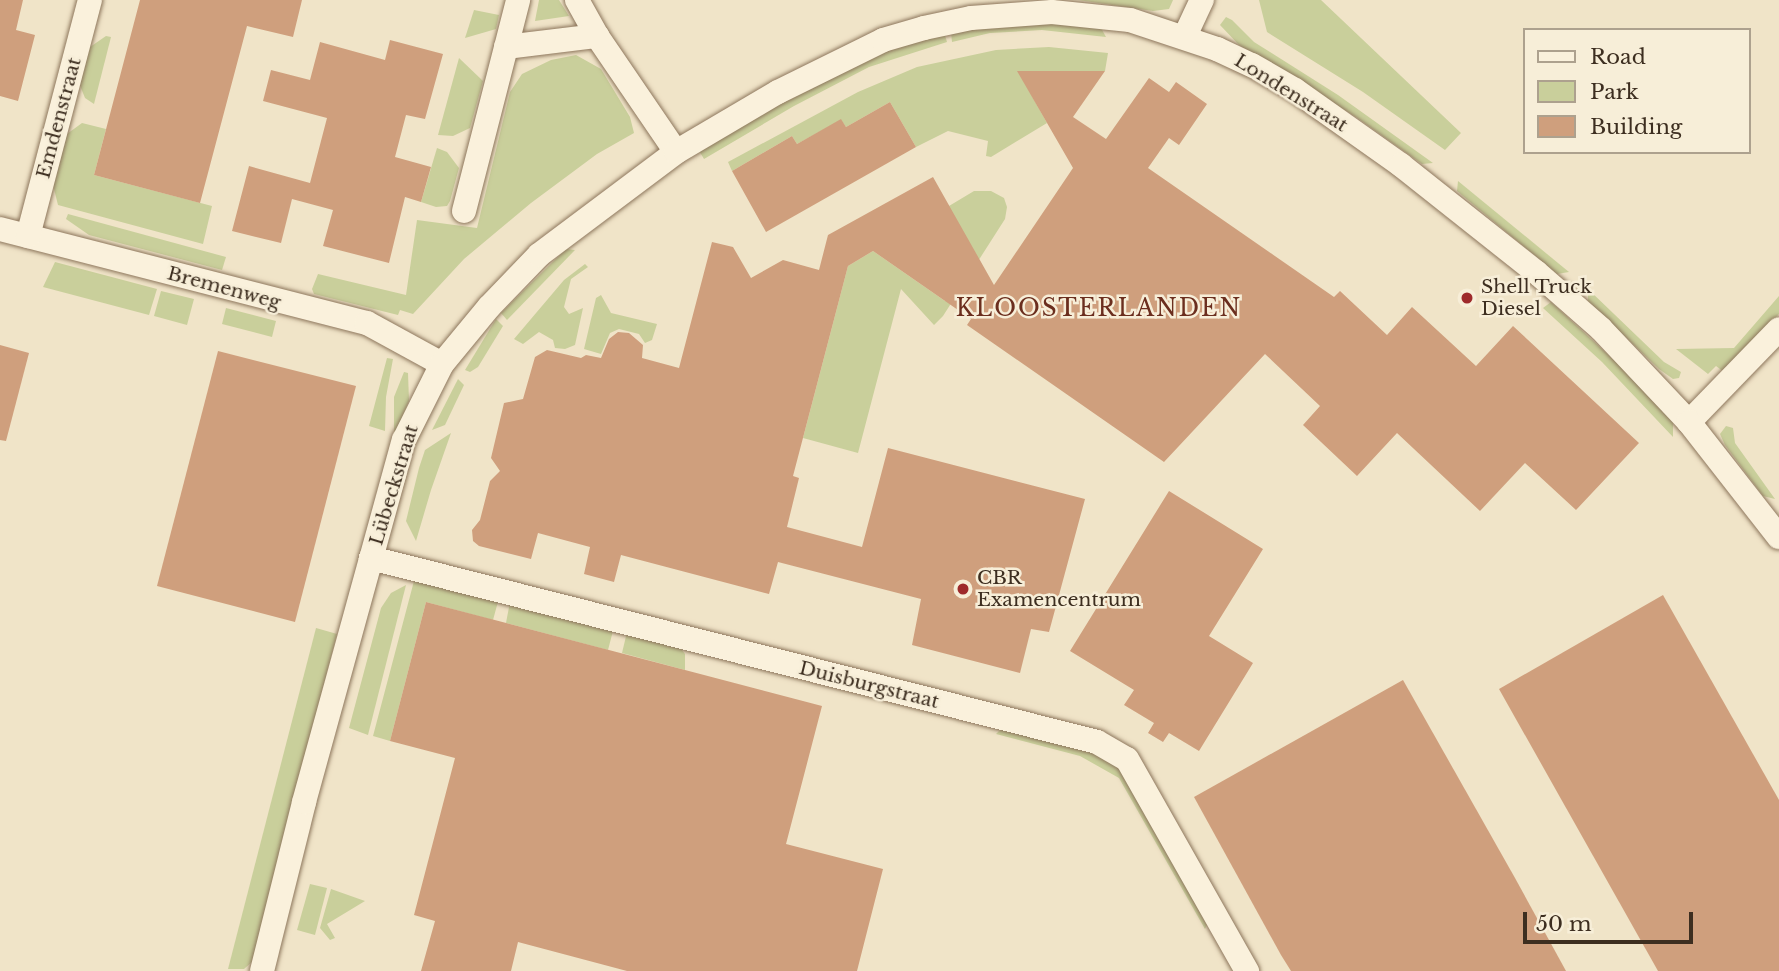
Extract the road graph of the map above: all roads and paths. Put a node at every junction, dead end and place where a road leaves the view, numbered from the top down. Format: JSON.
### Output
{"nodes":[{"id":1,"x":90,"y":0,"type":"edge"},
{"id":2,"x":519,"y":0,"type":"edge"},
{"id":3,"x":577,"y":0,"type":"edge"},
{"id":4,"x":1202,"y":0,"type":"edge"},
{"id":5,"x":597,"y":36,"type":"junction"},
{"id":6,"x":1185,"y":36,"type":"junction"},
{"id":7,"x":506,"y":47,"type":"junction"},
{"id":8,"x":676,"y":152,"type":"junction"},
{"id":9,"x":464,"y":211,"type":"dead end"},
{"id":10,"x":0,"y":229,"type":"edge"},
{"id":11,"x":28,"y":236,"type":"junction"},
{"id":12,"x":1779,"y":329,"type":"edge"},
{"id":13,"x":442,"y":364,"type":"junction"},
{"id":14,"x":1689,"y":422,"type":"junction"},
{"id":15,"x":1779,"y":537,"type":"edge"},
{"id":16,"x":371,"y":558,"type":"junction"},
{"id":17,"x":262,"y":971,"type":"edge"},
{"id":18,"x":1247,"y":971,"type":"edge"}],
"edges":[{"from":1,"to":11,"type":"street","name":"Emdenstraat"},
{"from":2,"to":7,"type":"street"},
{"from":3,"to":5,"type":"street"},
{"from":4,"to":6,"type":"street"},
{"from":5,"to":7,"type":"street"},
{"from":5,"to":8,"type":"street"},
{"from":6,"to":8,"type":"street","name":"Londenstraat"},
{"from":6,"to":14,"type":"street","name":"Londenstraat"},
{"from":7,"to":9,"type":"street"},
{"from":8,"to":13,"type":"street","name":"Lübeckstraat"},
{"from":10,"to":11,"type":"street","name":"Bremenweg"},
{"from":11,"to":13,"type":"street","name":"Bremenweg"},
{"from":12,"to":14,"type":"street"},
{"from":13,"to":16,"type":"street","name":"Lübeckstraat"},
{"from":14,"to":15,"type":"street","name":"Londenstraat"},
{"from":16,"to":17,"type":"street","name":"Lübeckstraat"},
{"from":16,"to":18,"type":"street","name":"Duisburgstraat"}]}
